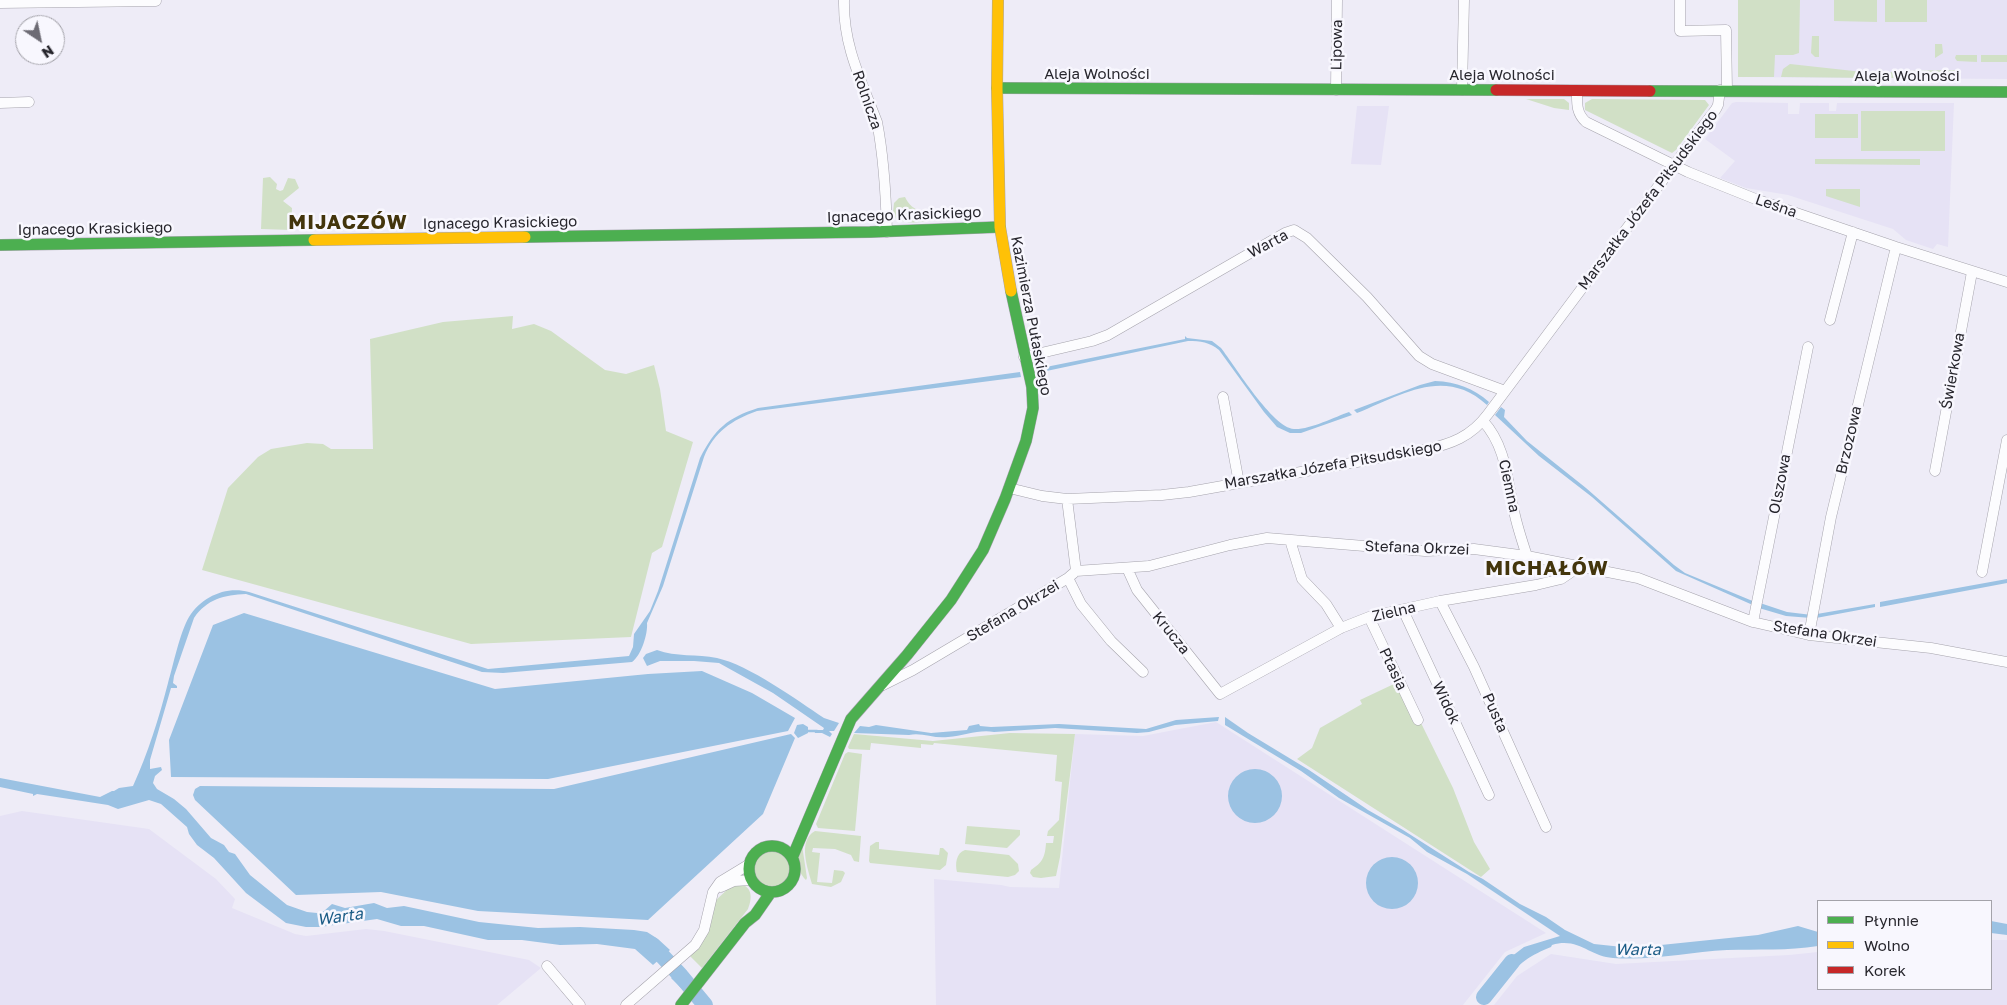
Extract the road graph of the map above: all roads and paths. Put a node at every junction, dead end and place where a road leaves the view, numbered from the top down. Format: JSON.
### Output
{"nodes":[{"id":1,"x":844,"y":0,"type":"edge"},
{"id":2,"x":998,"y":0,"type":"edge"},
{"id":3,"x":1337,"y":0,"type":"edge"},
{"id":4,"x":1464,"y":0,"type":"edge"},
{"id":5,"x":1680,"y":0,"type":"edge"},
{"id":6,"x":46,"y":1,"type":"edge"},
{"id":7,"x":156,"y":1,"type":"dead end"},
{"id":8,"x":0,"y":3,"type":"edge"},
{"id":9,"x":997,"y":88,"type":"junction"},
{"id":10,"x":1336,"y":90,"type":"junction"},
{"id":11,"x":1462,"y":90,"type":"junction"},
{"id":12,"x":1724,"y":90,"type":"junction"},
{"id":13,"x":1577,"y":91,"type":"junction"},
{"id":14,"x":2007,"y":92,"type":"edge"},
{"id":15,"x":29,"y":102,"type":"dead end"},
{"id":16,"x":0,"y":103,"type":"edge"},
{"id":17,"x":1674,"y":165,"type":"junction"},
{"id":18,"x":1000,"y":227,"type":"junction"},
{"id":19,"x":887,"y":232,"type":"junction"},
{"id":20,"x":1853,"y":232,"type":"junction"},
{"id":21,"x":0,"y":245,"type":"edge"},
{"id":22,"x":1896,"y":247,"type":"junction"},
{"id":23,"x":1972,"y":272,"type":"junction"},
{"id":24,"x":2007,"y":282,"type":"edge"},
{"id":25,"x":1830,"y":320,"type":"dead end"},
{"id":26,"x":1808,"y":347,"type":"dead end"},
{"id":27,"x":1024,"y":358,"type":"junction"},
{"id":28,"x":1505,"y":391,"type":"junction"},
{"id":29,"x":1224,"y":398,"type":"dead end"},
{"id":30,"x":1485,"y":418,"type":"junction"},
{"id":31,"x":2007,"y":440,"type":"edge"},
{"id":32,"x":1935,"y":471,"type":"dead end"},
{"id":33,"x":1239,"y":483,"type":"junction"},
{"id":34,"x":1009,"y":488,"type":"junction"},
{"id":35,"x":1067,"y":499,"type":"junction"},
{"id":36,"x":1290,"y":540,"type":"junction"},
{"id":37,"x":1527,"y":556,"type":"junction"},
{"id":38,"x":1580,"y":566,"type":"junction"},
{"id":39,"x":1126,"y":568,"type":"junction"},
{"id":40,"x":1076,"y":571,"type":"junction"},
{"id":41,"x":1982,"y":572,"type":"dead end"},
{"id":42,"x":1068,"y":578,"type":"junction"},
{"id":43,"x":1440,"y":601,"type":"junction"},
{"id":44,"x":1403,"y":610,"type":"junction"},
{"id":45,"x":1369,"y":617,"type":"junction"},
{"id":46,"x":1754,"y":618,"type":"junction"},
{"id":47,"x":1341,"y":628,"type":"junction"},
{"id":48,"x":1809,"y":635,"type":"junction"},
{"id":49,"x":2007,"y":662,"type":"edge"},
{"id":50,"x":1143,"y":672,"type":"dead end"},
{"id":51,"x":879,"y":686,"type":"junction"},
{"id":52,"x":1220,"y":694,"type":"joint"},
{"id":53,"x":1418,"y":720,"type":"dead end"},
{"id":54,"x":1489,"y":795,"type":"dead end"},
{"id":55,"x":811,"y":814,"type":"junction"},
{"id":56,"x":1546,"y":827,"type":"dead end"},
{"id":57,"x":778,"y":846,"type":"junction"},
{"id":58,"x":792,"y":858,"type":"junction"},
{"id":59,"x":748,"y":865,"type":"junction"},
{"id":60,"x":753,"y":883,"type":"junction"},
{"id":61,"x":716,"y":890,"type":"junction"},
{"id":62,"x":771,"y":892,"type":"junction"},
{"id":63,"x":745,"y":923,"type":"junction"},
{"id":64,"x":547,"y":966,"type":"dead end"},
{"id":65,"x":681,"y":1004,"type":"edge"},
{"id":66,"x":580,"y":1005,"type":"edge"},
{"id":67,"x":626,"y":1005,"type":"edge"}],
"edges":[{"from":1,"to":19,"type":"street","name":"Rolnicza"},
{"from":2,"to":9,"type":"street","name":"Kazimierza Pułaskiego"},
{"from":3,"to":10,"type":"street","name":"Lipowa"},
{"from":4,"to":11,"type":"street"},
{"from":5,"to":12,"type":"street","name":"Marszałka Józefa Piłsudskiego"},
{"from":6,"to":7,"type":"street"},
{"from":6,"to":8,"type":"street"},
{"from":9,"to":10,"type":"street","name":"Aleja Wolności"},
{"from":9,"to":18,"type":"street","name":"Kazimierza Pułaskiego"},
{"from":10,"to":11,"type":"street","name":"Aleja Wolności"},
{"from":11,"to":13,"type":"street","name":"Aleja Wolności"},
{"from":12,"to":13,"type":"street","name":"Aleja Wolności"},
{"from":12,"to":14,"type":"street","name":"Aleja Wolności"},
{"from":12,"to":17,"type":"street","name":"Marszałka Józefa Piłsudskiego"},
{"from":13,"to":17,"type":"street","name":"Leśna"},
{"from":15,"to":16,"type":"street"},
{"from":17,"to":20,"type":"street","name":"Leśna"},
{"from":17,"to":28,"type":"street","name":"Marszałka Józefa Piłsudskiego"},
{"from":18,"to":19,"type":"street","name":"Ignacego Krasickiego"},
{"from":18,"to":27,"type":"street","name":"Kazimierza Pułaskiego"},
{"from":19,"to":21,"type":"street","name":"Ignacego Krasickiego"},
{"from":20,"to":22,"type":"street","name":"Leśna"},
{"from":20,"to":25,"type":"street"},
{"from":22,"to":23,"type":"street","name":"Leśna"},
{"from":22,"to":48,"type":"street","name":"Brzozowa"},
{"from":23,"to":24,"type":"street","name":"Leśna"},
{"from":23,"to":32,"type":"street","name":"Świerkowa"},
{"from":26,"to":46,"type":"street","name":"Olszowa"},
{"from":27,"to":28,"type":"street","name":"Warta"},
{"from":27,"to":34,"type":"street","name":"Kazimierza Pułaskiego"},
{"from":28,"to":30,"type":"street","name":"Marszałka Józefa Piłsudskiego"},
{"from":29,"to":33,"type":"street"},
{"from":30,"to":33,"type":"street","name":"Marszałka Józefa Piłsudskiego"},
{"from":30,"to":37,"type":"street","name":"Ciemna"},
{"from":31,"to":41,"type":"street"},
{"from":33,"to":35,"type":"street","name":"Marszałka Józefa Piłsudskiego"},
{"from":34,"to":35,"type":"street","name":"Marszałka Józefa Piłsudskiego"},
{"from":34,"to":51,"type":"street","name":"Kazimierza Pułaskiego"},
{"from":35,"to":40,"type":"street"},
{"from":36,"to":37,"type":"street","name":"Stefana Okrzei"},
{"from":36,"to":39,"type":"street","name":"Stefana Okrzei"},
{"from":36,"to":47,"type":"street"},
{"from":37,"to":38,"type":"street","name":"Stefana Okrzei"},
{"from":38,"to":43,"type":"street","name":"Zielna"},
{"from":38,"to":46,"type":"street","name":"Stefana Okrzei"},
{"from":39,"to":40,"type":"street","name":"Stefana Okrzei"},
{"from":39,"to":52,"type":"street","name":"Krucza"},
{"from":40,"to":42,"type":"street","name":"Stefana Okrzei"},
{"from":42,"to":50,"type":"street"},
{"from":42,"to":51,"type":"street","name":"Stefana Okrzei"},
{"from":43,"to":44,"type":"street","name":"Zielna"},
{"from":43,"to":56,"type":"street","name":"Pusta"},
{"from":44,"to":45,"type":"street","name":"Zielna"},
{"from":44,"to":54,"type":"street","name":"Widok"},
{"from":45,"to":47,"type":"street","name":"Zielna"},
{"from":45,"to":53,"type":"street","name":"Ptasia"},
{"from":46,"to":48,"type":"street","name":"Stefana Okrzei"},
{"from":47,"to":52,"type":"street","name":"Zielna"},
{"from":48,"to":49,"type":"street","name":"Stefana Okrzei"},
{"from":51,"to":55,"type":"street","name":"Kazimierza Pułaskiego"},
{"from":55,"to":57,"type":"street","name":"Kazimierza Pułaskiego"},
{"from":55,"to":58,"type":"street","name":"Kazimierza Pułaskiego"},
{"from":57,"to":58,"type":"street"},
{"from":57,"to":59,"type":"street"},
{"from":58,"to":62,"type":"street"},
{"from":59,"to":60,"type":"street"},
{"from":59,"to":61,"type":"street"},
{"from":60,"to":61,"type":"street"},
{"from":60,"to":62,"type":"street"},
{"from":60,"to":63,"type":"street"},
{"from":61,"to":67,"type":"street"},
{"from":62,"to":63,"type":"street"},
{"from":63,"to":65,"type":"street"},
{"from":64,"to":66,"type":"street"}]}
